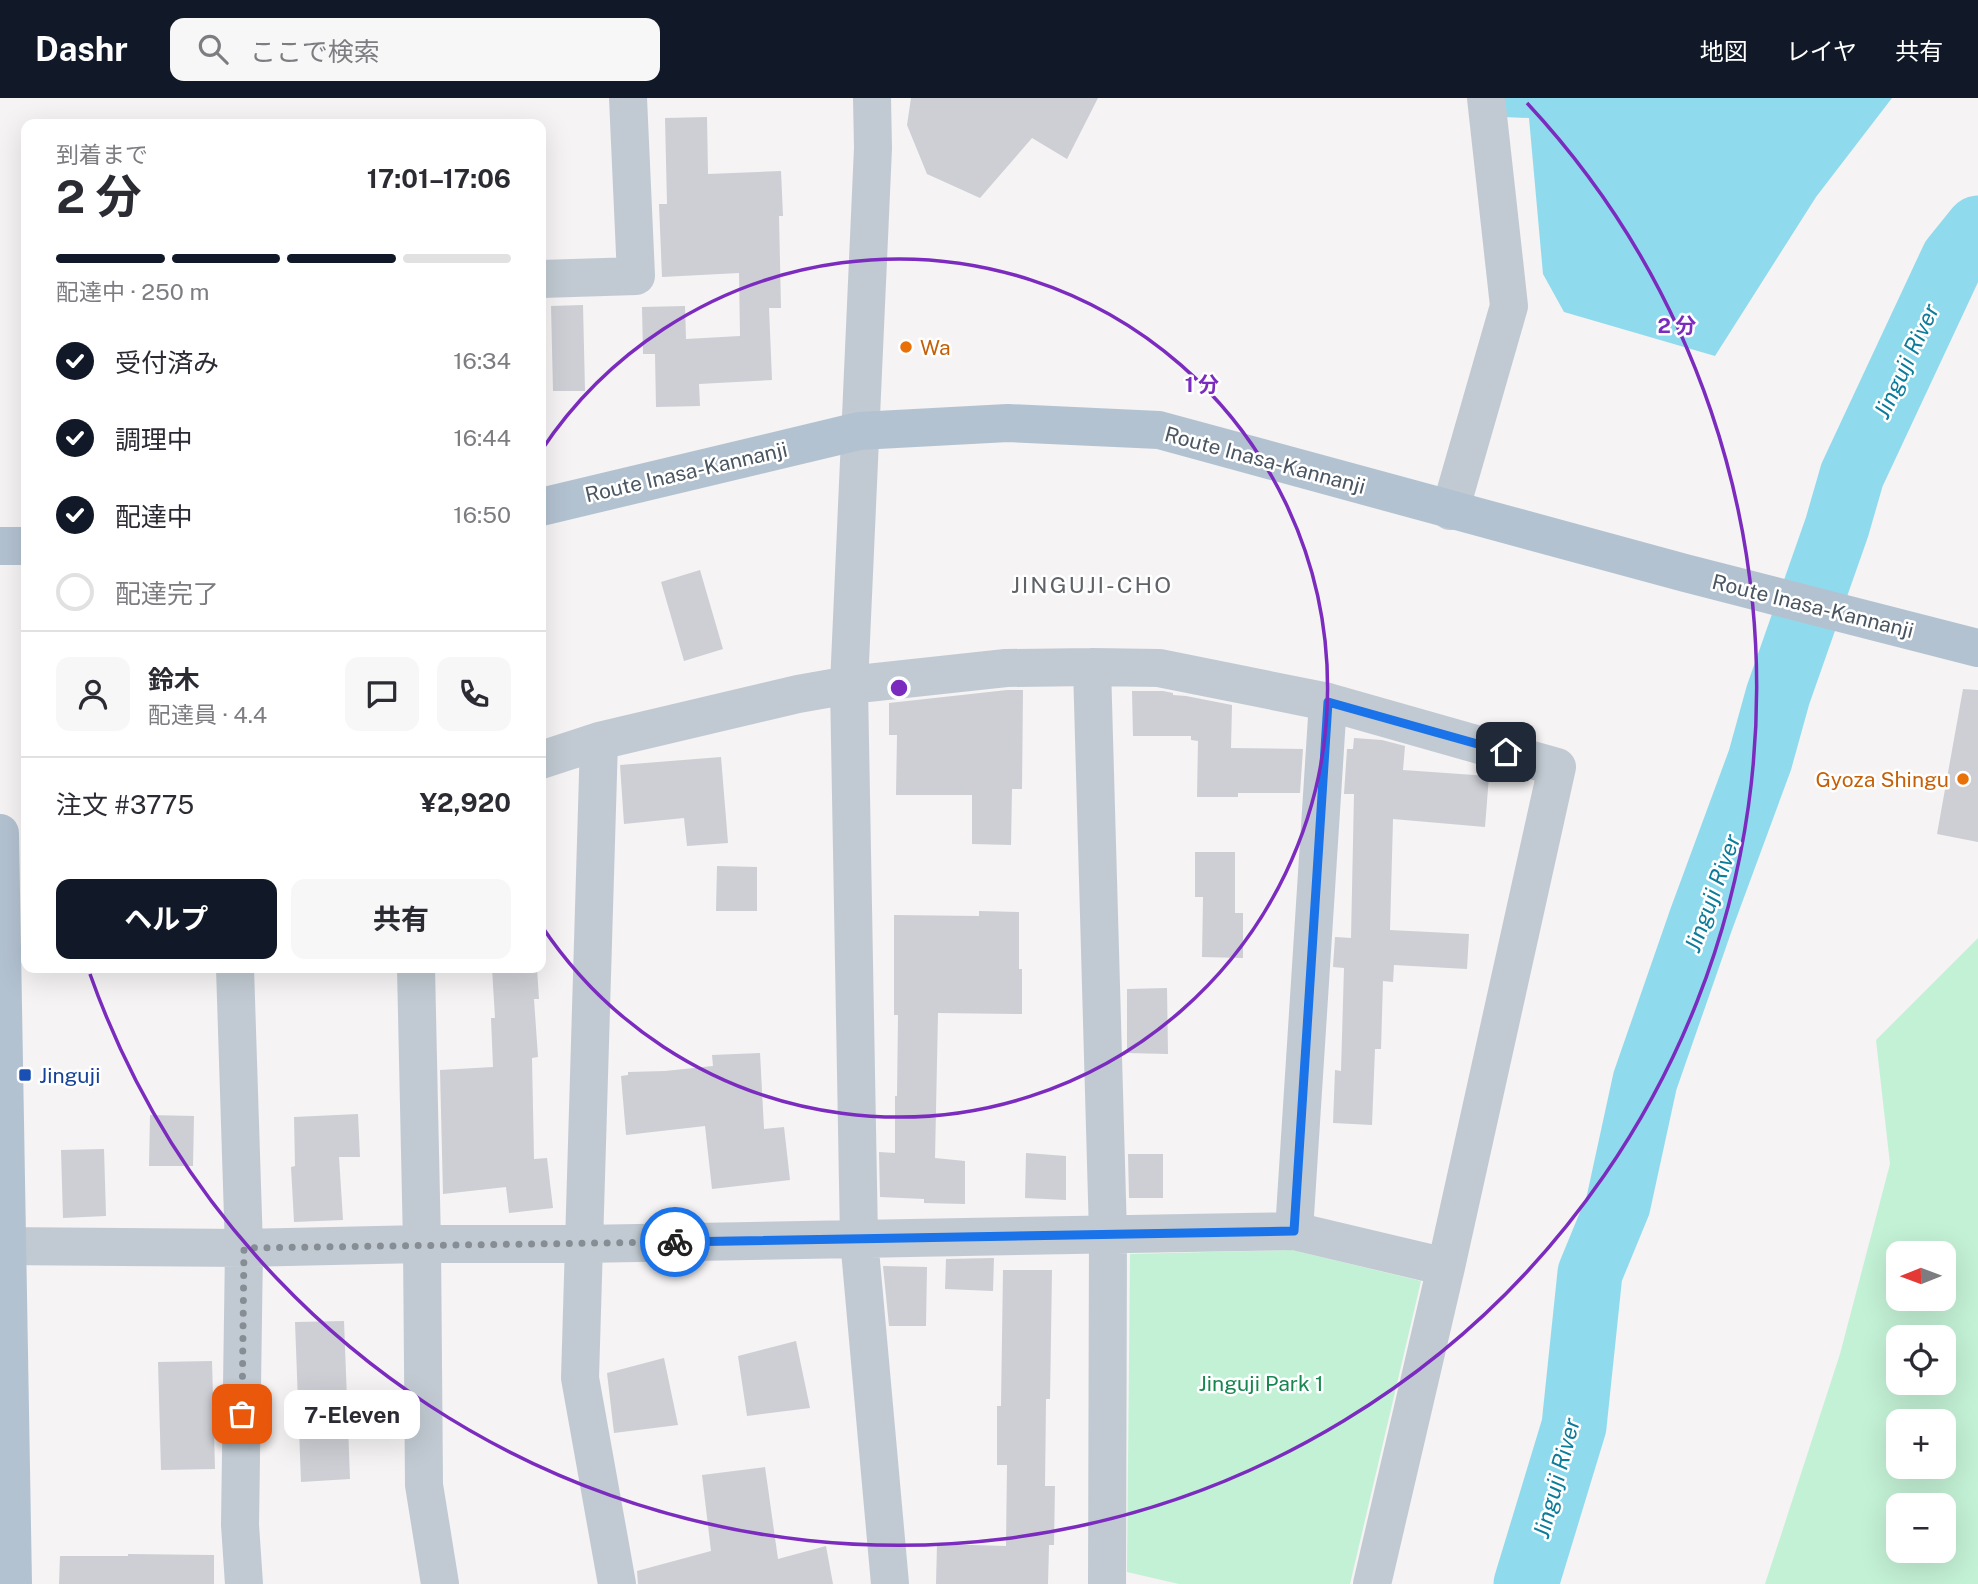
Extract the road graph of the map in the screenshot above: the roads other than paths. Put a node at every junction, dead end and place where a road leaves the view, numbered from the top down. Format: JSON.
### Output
{"nodes":[{"id":1,"x":628,"y":98,"type":"edge"},
{"id":2,"x":872,"y":98,"type":"edge"},
{"id":3,"x":1486,"y":98,"type":"edge"},
{"id":4,"x":546,"y":279,"type":"edge"},
{"id":5,"x":859,"y":431,"type":"junction"},
{"id":6,"x":546,"y":506,"type":"edge"},
{"id":7,"x":1450,"y":511,"type":"junction"},
{"id":8,"x":0,"y":546,"type":"edge"},
{"id":9,"x":21,"y":546,"type":"edge"},
{"id":10,"x":1978,"y":648,"type":"edge"},
{"id":11,"x":1092,"y":667,"type":"junction"},
{"id":12,"x":849,"y":685,"type":"junction"},
{"id":13,"x":1328,"y":702,"type":"junction"},
{"id":14,"x":599,"y":741,"type":"junction"},
{"id":15,"x":546,"y":759,"type":"edge"},
{"id":16,"x":0,"y":833,"type":"edge"},
{"id":17,"x":235,"y":973,"type":"edge"},
{"id":18,"x":416,"y":973,"type":"edge"},
{"id":19,"x":1294,"y":1231,"type":"junction"},
{"id":20,"x":1108,"y":1234,"type":"junction"},
{"id":21,"x":859,"y":1238,"type":"junction"},
{"id":22,"x":422,"y":1244,"type":"junction"},
{"id":23,"x":582,"y":1244,"type":"junction"},
{"id":24,"x":3,"y":1246,"type":"edge"},
{"id":25,"x":244,"y":1248,"type":"junction"},
{"id":26,"x":1446,"y":1266,"type":"junction"},
{"id":27,"x":13,"y":1584,"type":"edge"},
{"id":28,"x":244,"y":1584,"type":"edge"},
{"id":29,"x":440,"y":1584,"type":"edge"},
{"id":30,"x":617,"y":1584,"type":"edge"},
{"id":31,"x":890,"y":1584,"type":"edge"},
{"id":32,"x":1107,"y":1584,"type":"edge"},
{"id":33,"x":1372,"y":1584,"type":"edge"}],
"edges":[{"from":1,"to":4,"type":"street"},
{"from":2,"to":5,"type":"street"},
{"from":3,"to":7,"type":"street"},
{"from":5,"to":6,"type":"main road","name":"Route Inasa-Kannanji"},
{"from":5,"to":7,"type":"main road","name":"Route Inasa-Kannanji"},
{"from":5,"to":12,"type":"street"},
{"from":7,"to":10,"type":"main road","name":"Route Inasa-Kannanji"},
{"from":8,"to":9,"type":"main road"},
{"from":11,"to":12,"type":"street"},
{"from":11,"to":13,"type":"street"},
{"from":11,"to":20,"type":"street"},
{"from":12,"to":14,"type":"street"},
{"from":12,"to":21,"type":"street"},
{"from":13,"to":19,"type":"street"},
{"from":13,"to":26,"type":"street"},
{"from":14,"to":15,"type":"street"},
{"from":14,"to":23,"type":"street"},
{"from":16,"to":24,"type":"main road"},
{"from":17,"to":25,"type":"street"},
{"from":18,"to":22,"type":"street"},
{"from":19,"to":20,"type":"street"},
{"from":19,"to":26,"type":"street"},
{"from":20,"to":21,"type":"street"},
{"from":20,"to":32,"type":"street"},
{"from":21,"to":23,"type":"street"},
{"from":21,"to":31,"type":"street"},
{"from":22,"to":23,"type":"street"},
{"from":22,"to":25,"type":"street"},
{"from":22,"to":29,"type":"street"},
{"from":23,"to":30,"type":"street"},
{"from":24,"to":25,"type":"street"},
{"from":24,"to":27,"type":"main road"},
{"from":25,"to":28,"type":"street"},
{"from":26,"to":33,"type":"street"}]}
